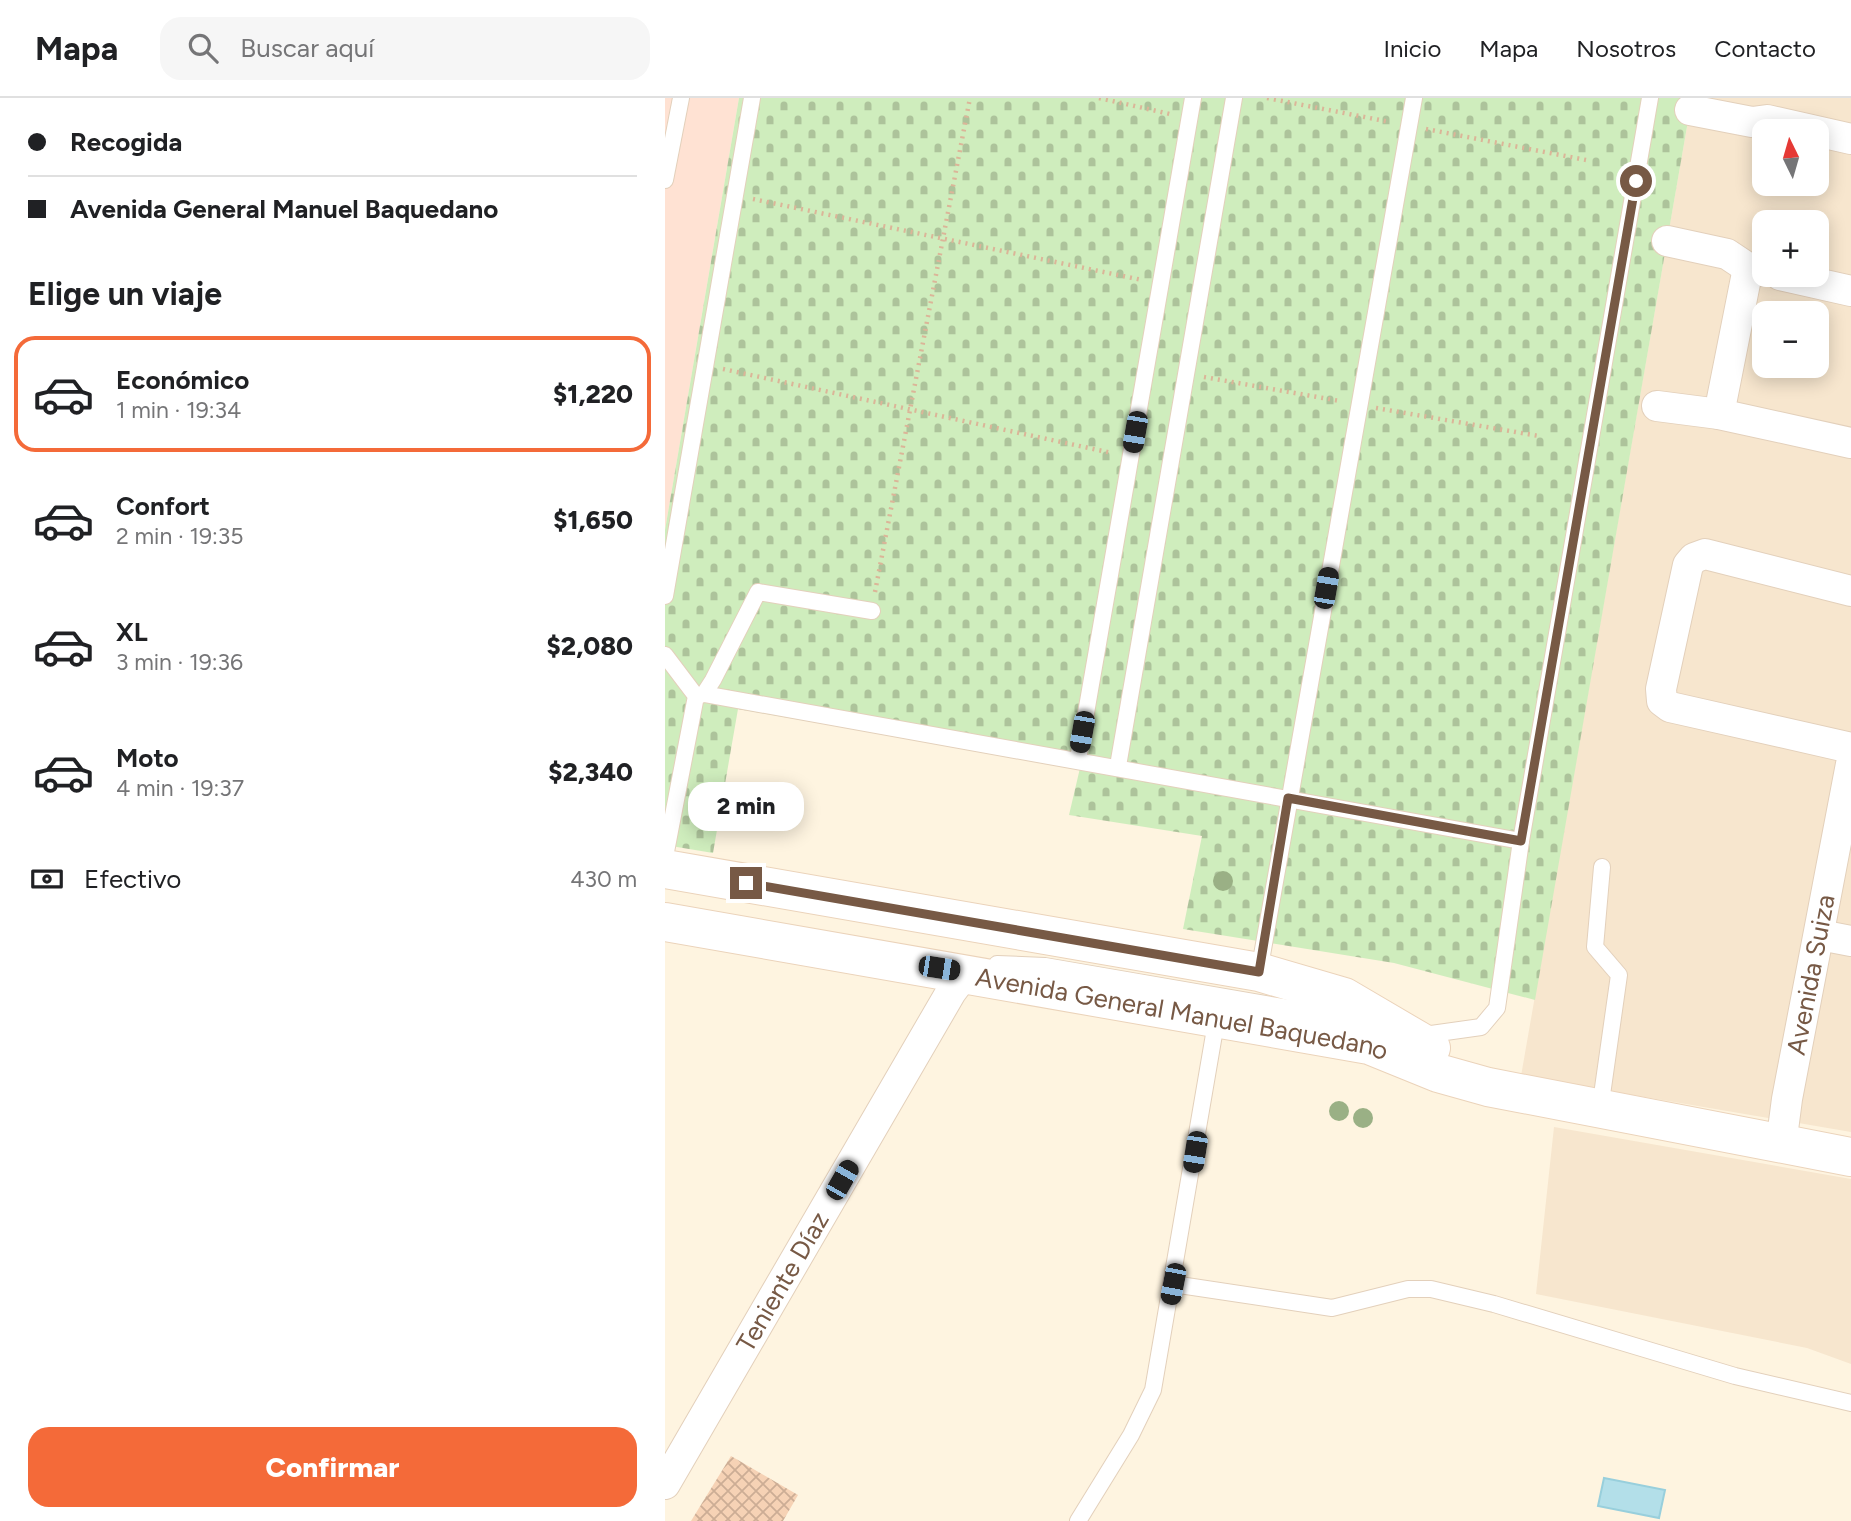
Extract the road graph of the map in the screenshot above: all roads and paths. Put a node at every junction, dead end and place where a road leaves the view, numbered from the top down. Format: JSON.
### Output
{"nodes":[{"id":1,"x":681,"y":98,"type":"edge"},
{"id":2,"x":752,"y":98,"type":"edge"},
{"id":3,"x":970,"y":98,"type":"edge"},
{"id":4,"x":1099,"y":98,"type":"edge"},
{"id":5,"x":1193,"y":98,"type":"edge"},
{"id":6,"x":1234,"y":98,"type":"edge"},
{"id":7,"x":1414,"y":98,"type":"edge"},
{"id":8,"x":1650,"y":98,"type":"edge"},
{"id":9,"x":1770,"y":109,"type":"edge"},
{"id":10,"x":1690,"y":110,"type":"dead end"},
{"id":11,"x":1190,"y":118,"type":"junction"},
{"id":12,"x":1851,"y":139,"type":"edge"},
{"id":13,"x":665,"y":180,"type":"edge"},
{"id":14,"x":735,"y":195,"type":"junction"},
{"id":15,"x":943,"y":239,"type":"junction"},
{"id":16,"x":1667,"y":241,"type":"dead end"},
{"id":17,"x":1752,"y":267,"type":"edge"},
{"id":18,"x":1161,"y":284,"type":"junction"},
{"id":19,"x":1752,"y":285,"type":"edge"},
{"id":20,"x":1829,"y":286,"type":"edge"},
{"id":21,"x":1851,"y":291,"type":"edge"},
{"id":22,"x":705,"y":365,"type":"junction"},
{"id":23,"x":1657,"y":406,"type":"dead end"},
{"id":24,"x":910,"y":409,"type":"junction"},
{"id":25,"x":1719,"y":414,"type":"junction"},
{"id":26,"x":1851,"y":443,"type":"edge"},
{"id":27,"x":1131,"y":457,"type":"junction"},
{"id":28,"x":1851,"y":590,"type":"edge"},
{"id":29,"x":665,"y":596,"type":"edge"},
{"id":30,"x":872,"y":611,"type":"joint"},
{"id":31,"x":665,"y":654,"type":"edge"},
{"id":32,"x":700,"y":695,"type":"junction"},
{"id":33,"x":1851,"y":748,"type":"edge"},
{"id":34,"x":1078,"y":759,"type":"junction"},
{"id":35,"x":1118,"y":766,"type":"junction"},
{"id":36,"x":1849,"y":780,"type":"edge"},
{"id":37,"x":1288,"y":798,"type":"junction"},
{"id":38,"x":1521,"y":841,"type":"junction"},
{"id":39,"x":665,"y":857,"type":"edge"},
{"id":40,"x":1602,"y":867,"type":"dead end"},
{"id":41,"x":665,"y":869,"type":"edge"},
{"id":42,"x":665,"y":922,"type":"edge"},
{"id":43,"x":1820,"y":935,"type":"junction"},
{"id":44,"x":1851,"y":941,"type":"edge"},
{"id":45,"x":967,"y":972,"type":"junction"},
{"id":46,"x":1259,"y":972,"type":"junction"},
{"id":47,"x":1217,"y":1016,"type":"junction"},
{"id":48,"x":1414,"y":1037,"type":"junction"},
{"id":49,"x":1488,"y":1087,"type":"junction"},
{"id":50,"x":1600,"y":1109,"type":"junction"},
{"id":51,"x":1781,"y":1145,"type":"junction"},
{"id":52,"x":1851,"y":1157,"type":"edge"},
{"id":53,"x":1173,"y":1284,"type":"junction"},
{"id":54,"x":1851,"y":1403,"type":"edge"},
{"id":55,"x":665,"y":1484,"type":"edge"},
{"id":56,"x":1078,"y":1521,"type":"edge"}],
"edges":[{"from":1,"to":13,"type":"lane"},
{"from":2,"to":14,"type":"lane"},
{"from":3,"to":15,"type":"path"},
{"from":4,"to":11,"type":"path"},
{"from":5,"to":11,"type":"lane"},
{"from":6,"to":35,"type":"lane"},
{"from":7,"to":37,"type":"lane"},
{"from":8,"to":38,"type":"lane"},
{"from":9,"to":10,"type":"street"},
{"from":9,"to":12,"type":"street"},
{"from":11,"to":18,"type":"lane"},
{"from":14,"to":15,"type":"path"},
{"from":14,"to":22,"type":"lane"},
{"from":15,"to":18,"type":"path"},
{"from":15,"to":24,"type":"path"},
{"from":16,"to":17,"type":"street"},
{"from":18,"to":27,"type":"lane"},
{"from":19,"to":25,"type":"street"},
{"from":20,"to":21,"type":"street"},
{"from":22,"to":24,"type":"path"},
{"from":22,"to":29,"type":"lane"},
{"from":23,"to":25,"type":"street"},
{"from":24,"to":27,"type":"path"},
{"from":24,"to":30,"type":"path"},
{"from":25,"to":26,"type":"street"},
{"from":27,"to":34,"type":"lane"},
{"from":28,"to":33,"type":"street"},
{"from":30,"to":32,"type":"lane"},
{"from":31,"to":32,"type":"lane"},
{"from":32,"to":34,"type":"lane"},
{"from":32,"to":39,"type":"lane"},
{"from":34,"to":35,"type":"lane"},
{"from":35,"to":37,"type":"lane"},
{"from":36,"to":43,"type":"street","name":"Avenida Suiza"},
{"from":37,"to":38,"type":"lane"},
{"from":37,"to":46,"type":"lane"},
{"from":38,"to":48,"type":"lane"},
{"from":40,"to":50,"type":"lane"},
{"from":41,"to":46,"type":"main road","name":"Avenida General Manuel Baquedano"},
{"from":42,"to":45,"type":"main road","name":"Avenida General Manuel Baquedano"},
{"from":43,"to":44,"type":"street"},
{"from":43,"to":51,"type":"street","name":"Avenida Suiza"},
{"from":45,"to":47,"type":"main road","name":"Avenida General Manuel Baquedano"},
{"from":45,"to":48,"type":"lane"},
{"from":45,"to":55,"type":"street","name":"Teniente Díaz"},
{"from":46,"to":48,"type":"main road","name":"Avenida General Manuel Baquedano"},
{"from":47,"to":49,"type":"main road","name":"Avenida General Manuel Baquedano"},
{"from":47,"to":53,"type":"lane"},
{"from":48,"to":49,"type":"main road","name":"Avenida General Manuel Baquedano"},
{"from":49,"to":50,"type":"main road","name":"Avenida General Manuel Baquedano"},
{"from":50,"to":51,"type":"main road","name":"Avenida General Manuel Baquedano"},
{"from":51,"to":52,"type":"main road","name":"Avenida General Manuel Baquedano"},
{"from":53,"to":54,"type":"lane"},
{"from":53,"to":56,"type":"lane"}]}
